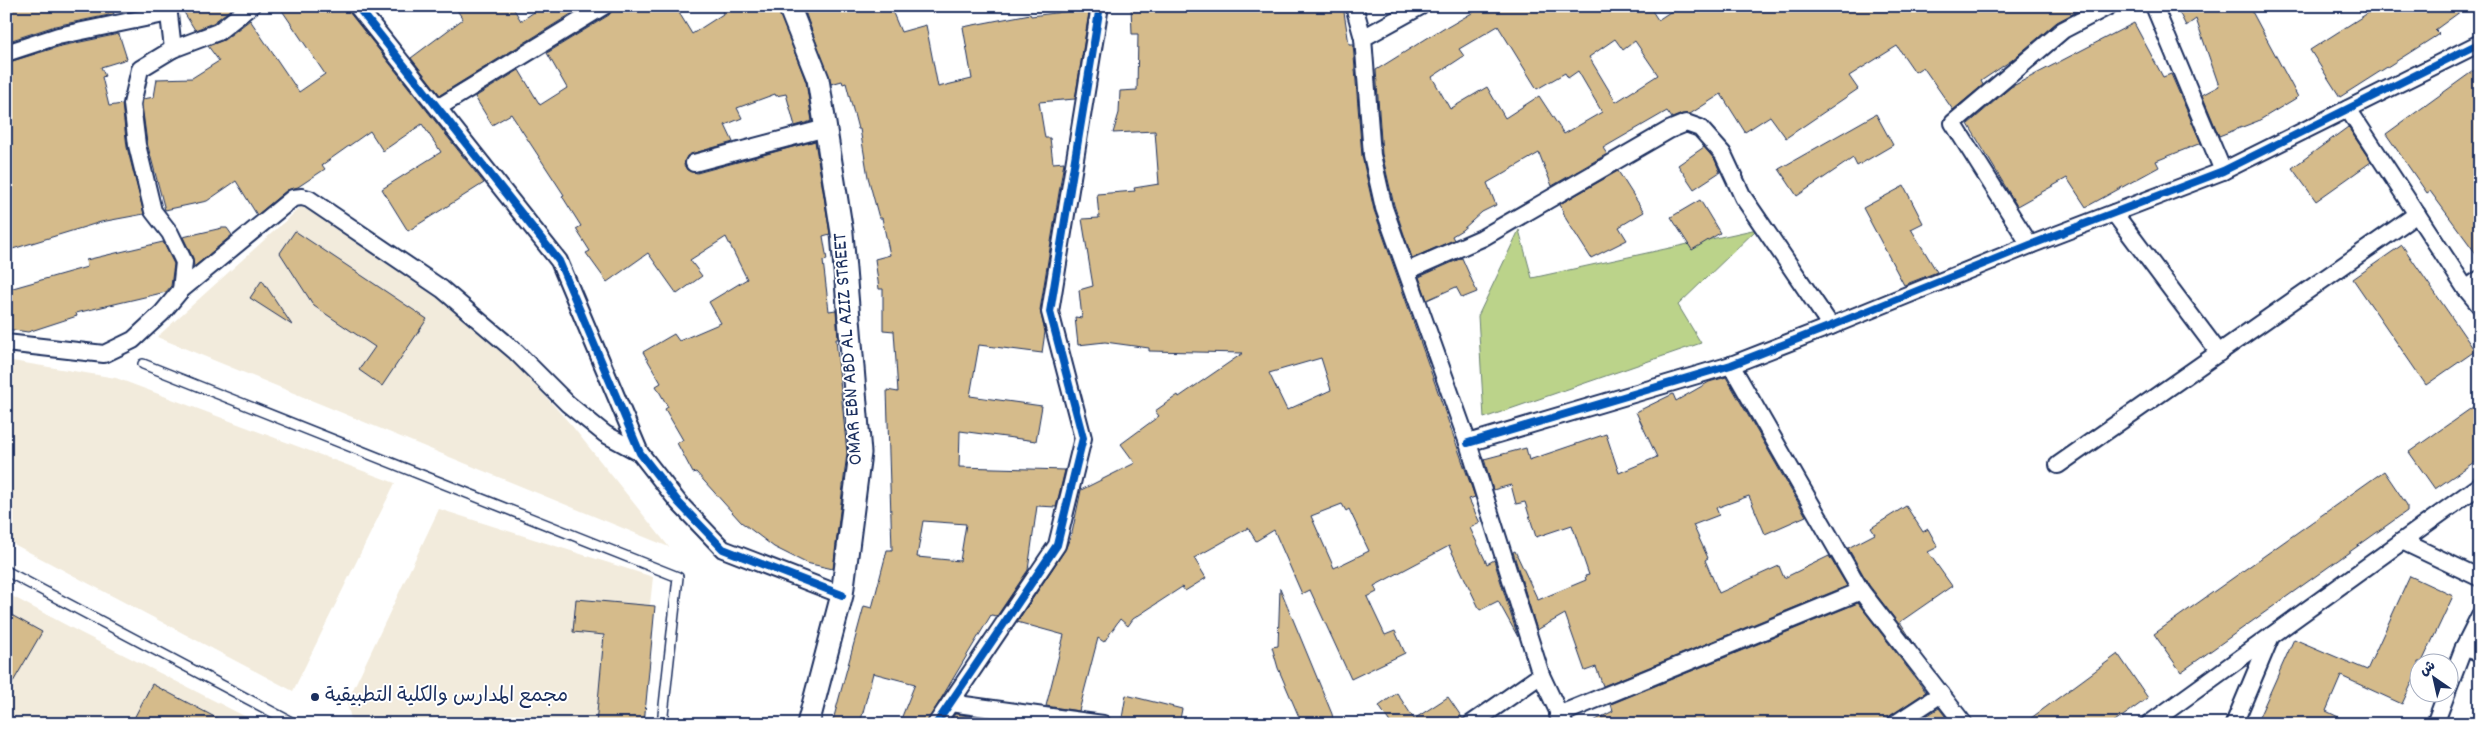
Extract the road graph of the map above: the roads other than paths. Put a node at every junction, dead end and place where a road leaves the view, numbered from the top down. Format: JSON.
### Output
{"nodes":[{"id":1,"x":251,"y":6,"type":"edge"},
{"id":2,"x":357,"y":6,"type":"edge"},
{"id":3,"x":604,"y":6,"type":"edge"},
{"id":4,"x":789,"y":6,"type":"edge"},
{"id":5,"x":1100,"y":6,"type":"edge"},
{"id":6,"x":1354,"y":6,"type":"edge"},
{"id":7,"x":1421,"y":6,"type":"edge"},
{"id":8,"x":2109,"y":6,"type":"edge"},
{"id":9,"x":2154,"y":6,"type":"edge"},
{"id":10,"x":168,"y":10,"type":"edge"},
{"id":11,"x":1363,"y":38,"type":"junction"},
{"id":12,"x":2480,"y":43,"type":"edge"},
{"id":13,"x":173,"y":49,"type":"junction"},
{"id":14,"x":6,"y":53,"type":"edge"},
{"id":15,"x":439,"y":107,"type":"junction"},
{"id":16,"x":2348,"y":109,"type":"junction"},
{"id":17,"x":826,"y":128,"type":"junction"},
{"id":18,"x":694,"y":163,"type":"dead end"},
{"id":19,"x":2223,"y":171,"type":"junction"},
{"id":20,"x":2114,"y":213,"type":"junction"},
{"id":21,"x":2417,"y":214,"type":"junction"},
{"id":22,"x":2030,"y":245,"type":"junction"},
{"id":23,"x":1407,"y":271,"type":"junction"},
{"id":24,"x":2480,"y":279,"type":"edge"},
{"id":25,"x":181,"y":290,"type":"junction"},
{"id":26,"x":2466,"y":290,"type":"junction"},
{"id":27,"x":2480,"y":306,"type":"edge"},
{"id":28,"x":1831,"y":326,"type":"junction"},
{"id":29,"x":6,"y":343,"type":"edge"},
{"id":30,"x":2219,"y":353,"type":"junction"},
{"id":31,"x":143,"y":364,"type":"dead end"},
{"id":32,"x":1731,"y":365,"type":"junction"},
{"id":33,"x":1468,"y":443,"type":"junction"},
{"id":34,"x":640,"y":453,"type":"junction"},
{"id":35,"x":2058,"y":465,"type":"dead end"},
{"id":36,"x":2480,"y":485,"type":"edge"},
{"id":37,"x":2402,"y":541,"type":"junction"},
{"id":38,"x":6,"y":570,"type":"edge"},
{"id":39,"x":2480,"y":578,"type":"edge"},
{"id":40,"x":1861,"y":591,"type":"junction"},
{"id":41,"x":842,"y":595,"type":"junction"},
{"id":42,"x":2480,"y":615,"type":"edge"},
{"id":43,"x":2272,"y":635,"type":"junction"},
{"id":44,"x":2464,"y":647,"type":"junction"},
{"id":45,"x":2480,"y":654,"type":"edge"},
{"id":46,"x":2458,"y":663,"type":"edge"},
{"id":47,"x":1541,"y":675,"type":"junction"},
{"id":48,"x":1941,"y":694,"type":"junction"},
{"id":49,"x":2443,"y":702,"type":"edge"},
{"id":50,"x":950,"y":703,"type":"junction"},
{"id":51,"x":1561,"y":719,"type":"edge"},
{"id":52,"x":295,"y":724,"type":"edge"},
{"id":53,"x":662,"y":724,"type":"edge"},
{"id":54,"x":808,"y":724,"type":"edge"},
{"id":55,"x":936,"y":724,"type":"edge"},
{"id":56,"x":1103,"y":724,"type":"edge"},
{"id":57,"x":1470,"y":724,"type":"edge"},
{"id":58,"x":1895,"y":724,"type":"edge"},
{"id":59,"x":1964,"y":724,"type":"edge"},
{"id":60,"x":2149,"y":724,"type":"edge"},
{"id":61,"x":2234,"y":724,"type":"edge"},
{"id":62,"x":2435,"y":724,"type":"edge"}],
"edges":[{"from":1,"to":13,"type":"street"},
{"from":2,"to":15,"type":"street"},
{"from":3,"to":15,"type":"street"},
{"from":4,"to":17,"type":"street","name":"OMAR EBN ABD AL AZIZ STREET"},
{"from":5,"to":50,"type":"street"},
{"from":6,"to":11,"type":"street"},
{"from":7,"to":11,"type":"street"},
{"from":8,"to":22,"type":"street"},
{"from":9,"to":19,"type":"street"},
{"from":10,"to":13,"type":"street"},
{"from":10,"to":14,"type":"street"},
{"from":11,"to":23,"type":"street"},
{"from":12,"to":16,"type":"street"},
{"from":13,"to":25,"type":"street"},
{"from":15,"to":34,"type":"street"},
{"from":16,"to":19,"type":"street"},
{"from":16,"to":21,"type":"street"},
{"from":17,"to":18,"type":"street"},
{"from":17,"to":41,"type":"street","name":"OMAR EBN ABD AL AZIZ STREET"},
{"from":19,"to":20,"type":"street"},
{"from":20,"to":22,"type":"street"},
{"from":20,"to":30,"type":"street"},
{"from":21,"to":26,"type":"street"},
{"from":21,"to":30,"type":"street"},
{"from":22,"to":28,"type":"street"},
{"from":23,"to":28,"type":"street"},
{"from":23,"to":33,"type":"street"},
{"from":24,"to":26,"type":"street"},
{"from":25,"to":29,"type":"street"},
{"from":25,"to":34,"type":"street"},
{"from":26,"to":27,"type":"street"},
{"from":28,"to":32,"type":"street"},
{"from":30,"to":35,"type":"street"},
{"from":31,"to":53,"type":"lane"},
{"from":32,"to":33,"type":"street"},
{"from":32,"to":40,"type":"street"},
{"from":33,"to":47,"type":"street"},
{"from":34,"to":41,"type":"street"},
{"from":36,"to":37,"type":"street"},
{"from":37,"to":39,"type":"street"},
{"from":37,"to":43,"type":"street"},
{"from":38,"to":52,"type":"lane"},
{"from":40,"to":48,"type":"street"},
{"from":40,"to":51,"type":"street"},
{"from":41,"to":54,"type":"street","name":"OMAR EBN ABD AL AZIZ STREET"},
{"from":42,"to":44,"type":"street"},
{"from":43,"to":60,"type":"street"},
{"from":43,"to":61,"type":"street"},
{"from":44,"to":45,"type":"street"},
{"from":44,"to":46,"type":"street"},
{"from":47,"to":51,"type":"street"},
{"from":47,"to":57,"type":"street"},
{"from":48,"to":58,"type":"street"},
{"from":48,"to":59,"type":"street"},
{"from":49,"to":62,"type":"street"},
{"from":50,"to":55,"type":"street"},
{"from":50,"to":56,"type":"street"}]}
